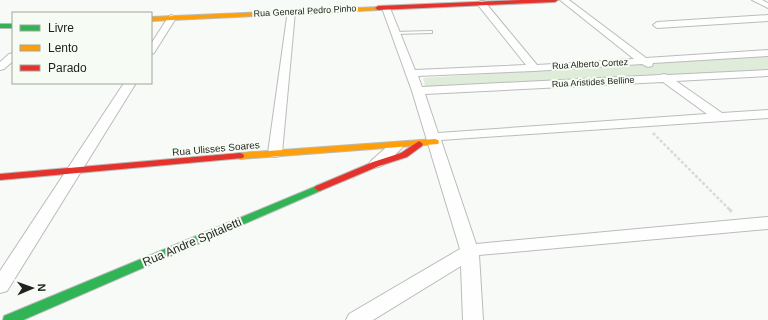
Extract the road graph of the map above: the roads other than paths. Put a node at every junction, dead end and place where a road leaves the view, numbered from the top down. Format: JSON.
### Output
{"nodes":[{"id":1,"x":555,"y":0,"type":"edge"},
{"id":2,"x":564,"y":0,"type":"edge"},
{"id":3,"x":756,"y":0,"type":"edge"},
{"id":4,"x":485,"y":2,"type":"edge"},
{"id":5,"x":768,"y":6,"type":"edge"},
{"id":6,"x":208,"y":7,"type":"dead end"},
{"id":7,"x":386,"y":8,"type":"junction"},
{"id":8,"x":291,"y":12,"type":"junction"},
{"id":9,"x":204,"y":16,"type":"junction"},
{"id":10,"x":172,"y":18,"type":"junction"},
{"id":11,"x":768,"y":18,"type":"edge"},
{"id":12,"x":152,"y":19,"type":"edge"},
{"id":13,"x":657,"y":25,"type":"dead end"},
{"id":14,"x":0,"y":26,"type":"edge"},
{"id":15,"x":12,"y":26,"type":"edge"},
{"id":16,"x":430,"y":32,"type":"dead end"},
{"id":17,"x":395,"y":33,"type":"junction"},
{"id":18,"x":152,"y":49,"type":"edge"},
{"id":19,"x":768,"y":53,"type":"edge"},
{"id":20,"x":12,"y":57,"type":"edge"},
{"id":21,"x":644,"y":61,"type":"junction"},
{"id":22,"x":1,"y":66,"type":"edge"},
{"id":23,"x":534,"y":68,"type":"junction"},
{"id":24,"x":411,"y":73,"type":"junction"},
{"id":25,"x":768,"y":73,"type":"edge"},
{"id":26,"x":667,"y":79,"type":"junction"},
{"id":27,"x":129,"y":84,"type":"edge"},
{"id":28,"x":418,"y":91,"type":"junction"},
{"id":29,"x":768,"y":114,"type":"edge"},
{"id":30,"x":720,"y":118,"type":"junction"},
{"id":31,"x":434,"y":140,"type":"junction"},
{"id":32,"x":418,"y":144,"type":"junction"},
{"id":33,"x":396,"y":146,"type":"junction"},
{"id":34,"x":275,"y":153,"type":"junction"},
{"id":35,"x":376,"y":164,"type":"junction"},
{"id":36,"x":74,"y":172,"type":"junction"},
{"id":37,"x":0,"y":177,"type":"edge"},
{"id":38,"x":768,"y":223,"type":"edge"},
{"id":39,"x":469,"y":252,"type":"junction"},
{"id":40,"x":0,"y":286,"type":"edge"},
{"id":41,"x":9,"y":320,"type":"edge"},
{"id":42,"x":356,"y":320,"type":"edge"},
{"id":43,"x":473,"y":320,"type":"edge"}],
"edges":[{"from":1,"to":4,"type":"street","name":"Rua General Pedro Pinho"},
{"from":2,"to":21,"type":"street"},
{"from":3,"to":5,"type":"street"},
{"from":4,"to":7,"type":"street","name":"Rua General Pedro Pinho"},
{"from":4,"to":23,"type":"street"},
{"from":6,"to":9,"type":"street"},
{"from":7,"to":8,"type":"street","name":"Rua General Pedro Pinho"},
{"from":7,"to":17,"type":"street"},
{"from":8,"to":9,"type":"street","name":"Rua General Pedro Pinho"},
{"from":8,"to":34,"type":"street"},
{"from":9,"to":10,"type":"street","name":"Rua General Pedro Pinho"},
{"from":10,"to":12,"type":"street","name":"Rua General Pedro Pinho"},
{"from":10,"to":18,"type":"street"},
{"from":11,"to":13,"type":"street"},
{"from":14,"to":15,"type":"street"},
{"from":16,"to":17,"type":"lane"},
{"from":17,"to":24,"type":"street"},
{"from":19,"to":21,"type":"street","name":"Rua Alberto Cortez"},
{"from":20,"to":22,"type":"street"},
{"from":21,"to":23,"type":"street","name":"Rua Alberto Cortez"},
{"from":21,"to":26,"type":"street"},
{"from":23,"to":24,"type":"street","name":"Rua Alberto Cortez"},
{"from":24,"to":28,"type":"street"},
{"from":25,"to":26,"type":"street","name":"Rua Aristides Belline"},
{"from":26,"to":28,"type":"street","name":"Rua Aristides Belline"},
{"from":26,"to":30,"type":"street"},
{"from":27,"to":36,"type":"street"},
{"from":28,"to":31,"type":"street"},
{"from":29,"to":30,"type":"street"},
{"from":30,"to":31,"type":"street"},
{"from":31,"to":32,"type":"street","name":"Rua Ulisses Soares"},
{"from":31,"to":39,"type":"street"},
{"from":32,"to":33,"type":"street","name":"Rua Ulisses Soares"},
{"from":32,"to":35,"type":"street","name":"Rua Andre Spitaletti"},
{"from":33,"to":34,"type":"street","name":"Rua Ulisses Soares"},
{"from":33,"to":35,"type":"street","name":"Rua Andre Spitaletti"},
{"from":34,"to":36,"type":"street","name":"Rua Ulisses Soares"},
{"from":35,"to":41,"type":"street","name":"Rua Andre Spitaletti"},
{"from":36,"to":37,"type":"street","name":"Rua Ulisses Soares"},
{"from":36,"to":40,"type":"street"},
{"from":38,"to":39,"type":"street"},
{"from":39,"to":42,"type":"street"},
{"from":39,"to":43,"type":"street"}]}
